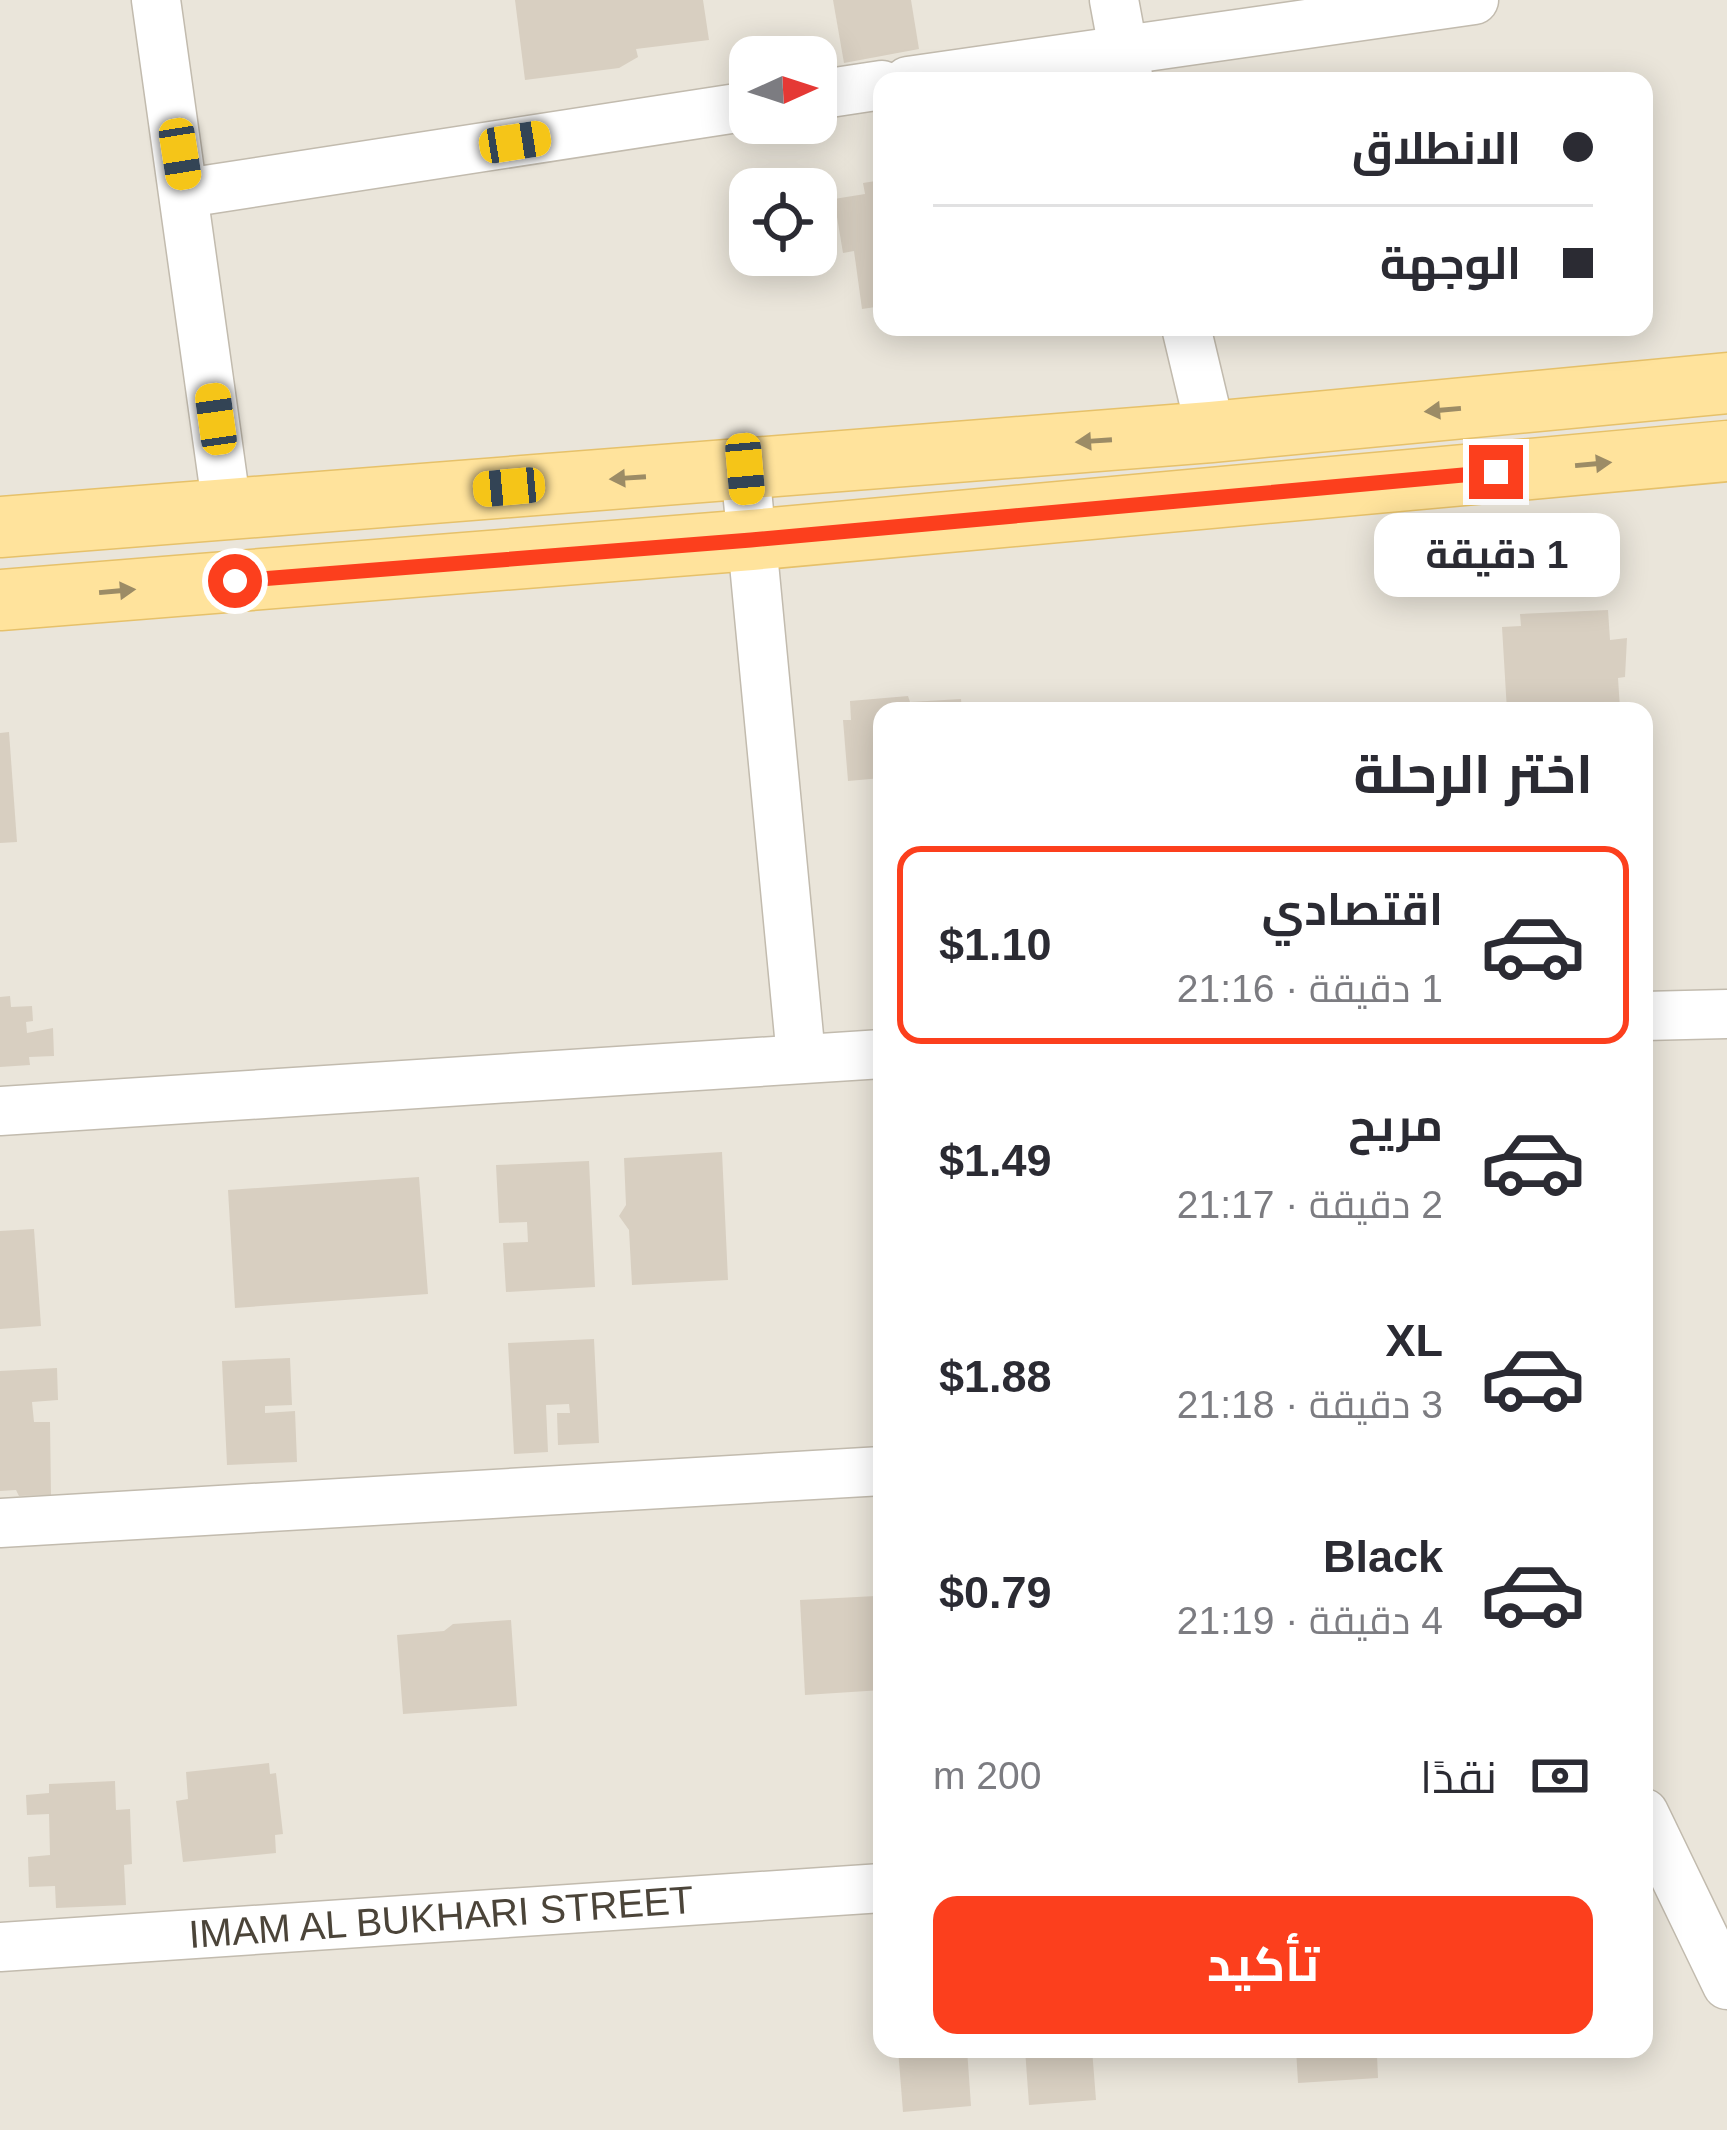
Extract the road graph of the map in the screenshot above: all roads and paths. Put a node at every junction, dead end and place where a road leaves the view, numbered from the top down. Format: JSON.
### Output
{"nodes":[{"id":1,"x":156,"y":0,"type":"edge"},
{"id":2,"x":1114,"y":0,"type":"edge"},
{"id":3,"x":1474,"y":0,"type":"edge"},
{"id":4,"x":1125,"y":64,"type":"edge"},
{"id":5,"x":1023,"y":72,"type":"edge"},
{"id":6,"x":873,"y":86,"type":"edge"},
{"id":7,"x":837,"y":92,"type":"edge"},
{"id":8,"x":729,"y":109,"type":"edge"},
{"id":9,"x":186,"y":193,"type":"junction"},
{"id":10,"x":1188,"y":336,"type":"edge"},
{"id":11,"x":1727,"y":383,"type":"edge"},
{"id":12,"x":1210,"y":432,"type":"junction"},
{"id":13,"x":1727,"y":452,"type":"edge"},
{"id":14,"x":745,"y":469,"type":"junction"},
{"id":15,"x":227,"y":509,"type":"junction"},
{"id":16,"x":0,"y":527,"type":"edge"},
{"id":17,"x":751,"y":540,"type":"junction"},
{"id":18,"x":0,"y":600,"type":"edge"},
{"id":19,"x":1727,"y":1014,"type":"edge"},
{"id":20,"x":1653,"y":1016,"type":"edge"},
{"id":21,"x":873,"y":1054,"type":"edge"},
{"id":22,"x":802,"y":1057,"type":"junction"},
{"id":23,"x":0,"y":1111,"type":"edge"},
{"id":24,"x":873,"y":1472,"type":"edge"},
{"id":25,"x":0,"y":1523,"type":"edge"},
{"id":26,"x":1653,"y":1838,"type":"edge"},
{"id":27,"x":873,"y":1889,"type":"edge"},
{"id":28,"x":0,"y":1947,"type":"edge"},
{"id":29,"x":1727,"y":1985,"type":"edge"}],
"edges":[{"from":1,"to":9,"type":"street"},
{"from":2,"to":4,"type":"street"},
{"from":3,"to":4,"type":"street"},
{"from":4,"to":5,"type":"street"},
{"from":6,"to":7,"type":"street"},
{"from":8,"to":9,"type":"street"},
{"from":9,"to":15,"type":"street"},
{"from":10,"to":12,"type":"street"},
{"from":11,"to":12,"type":"main road","one_way":true},
{"from":12,"to":14,"type":"main road","one_way":true},
{"from":17,"to":13,"type":"main road","one_way":true},
{"from":14,"to":15,"type":"main road","one_way":true},
{"from":14,"to":17,"type":"street"},
{"from":15,"to":16,"type":"main road"},
{"from":18,"to":17,"type":"main road","one_way":true},
{"from":17,"to":22,"type":"street"},
{"from":19,"to":20,"type":"street"},
{"from":21,"to":22,"type":"street"},
{"from":22,"to":23,"type":"street"},
{"from":24,"to":25,"type":"street"},
{"from":26,"to":29,"type":"street"},
{"from":27,"to":28,"type":"street","name":"IMAM AL BUKHARI STREET"}]}
